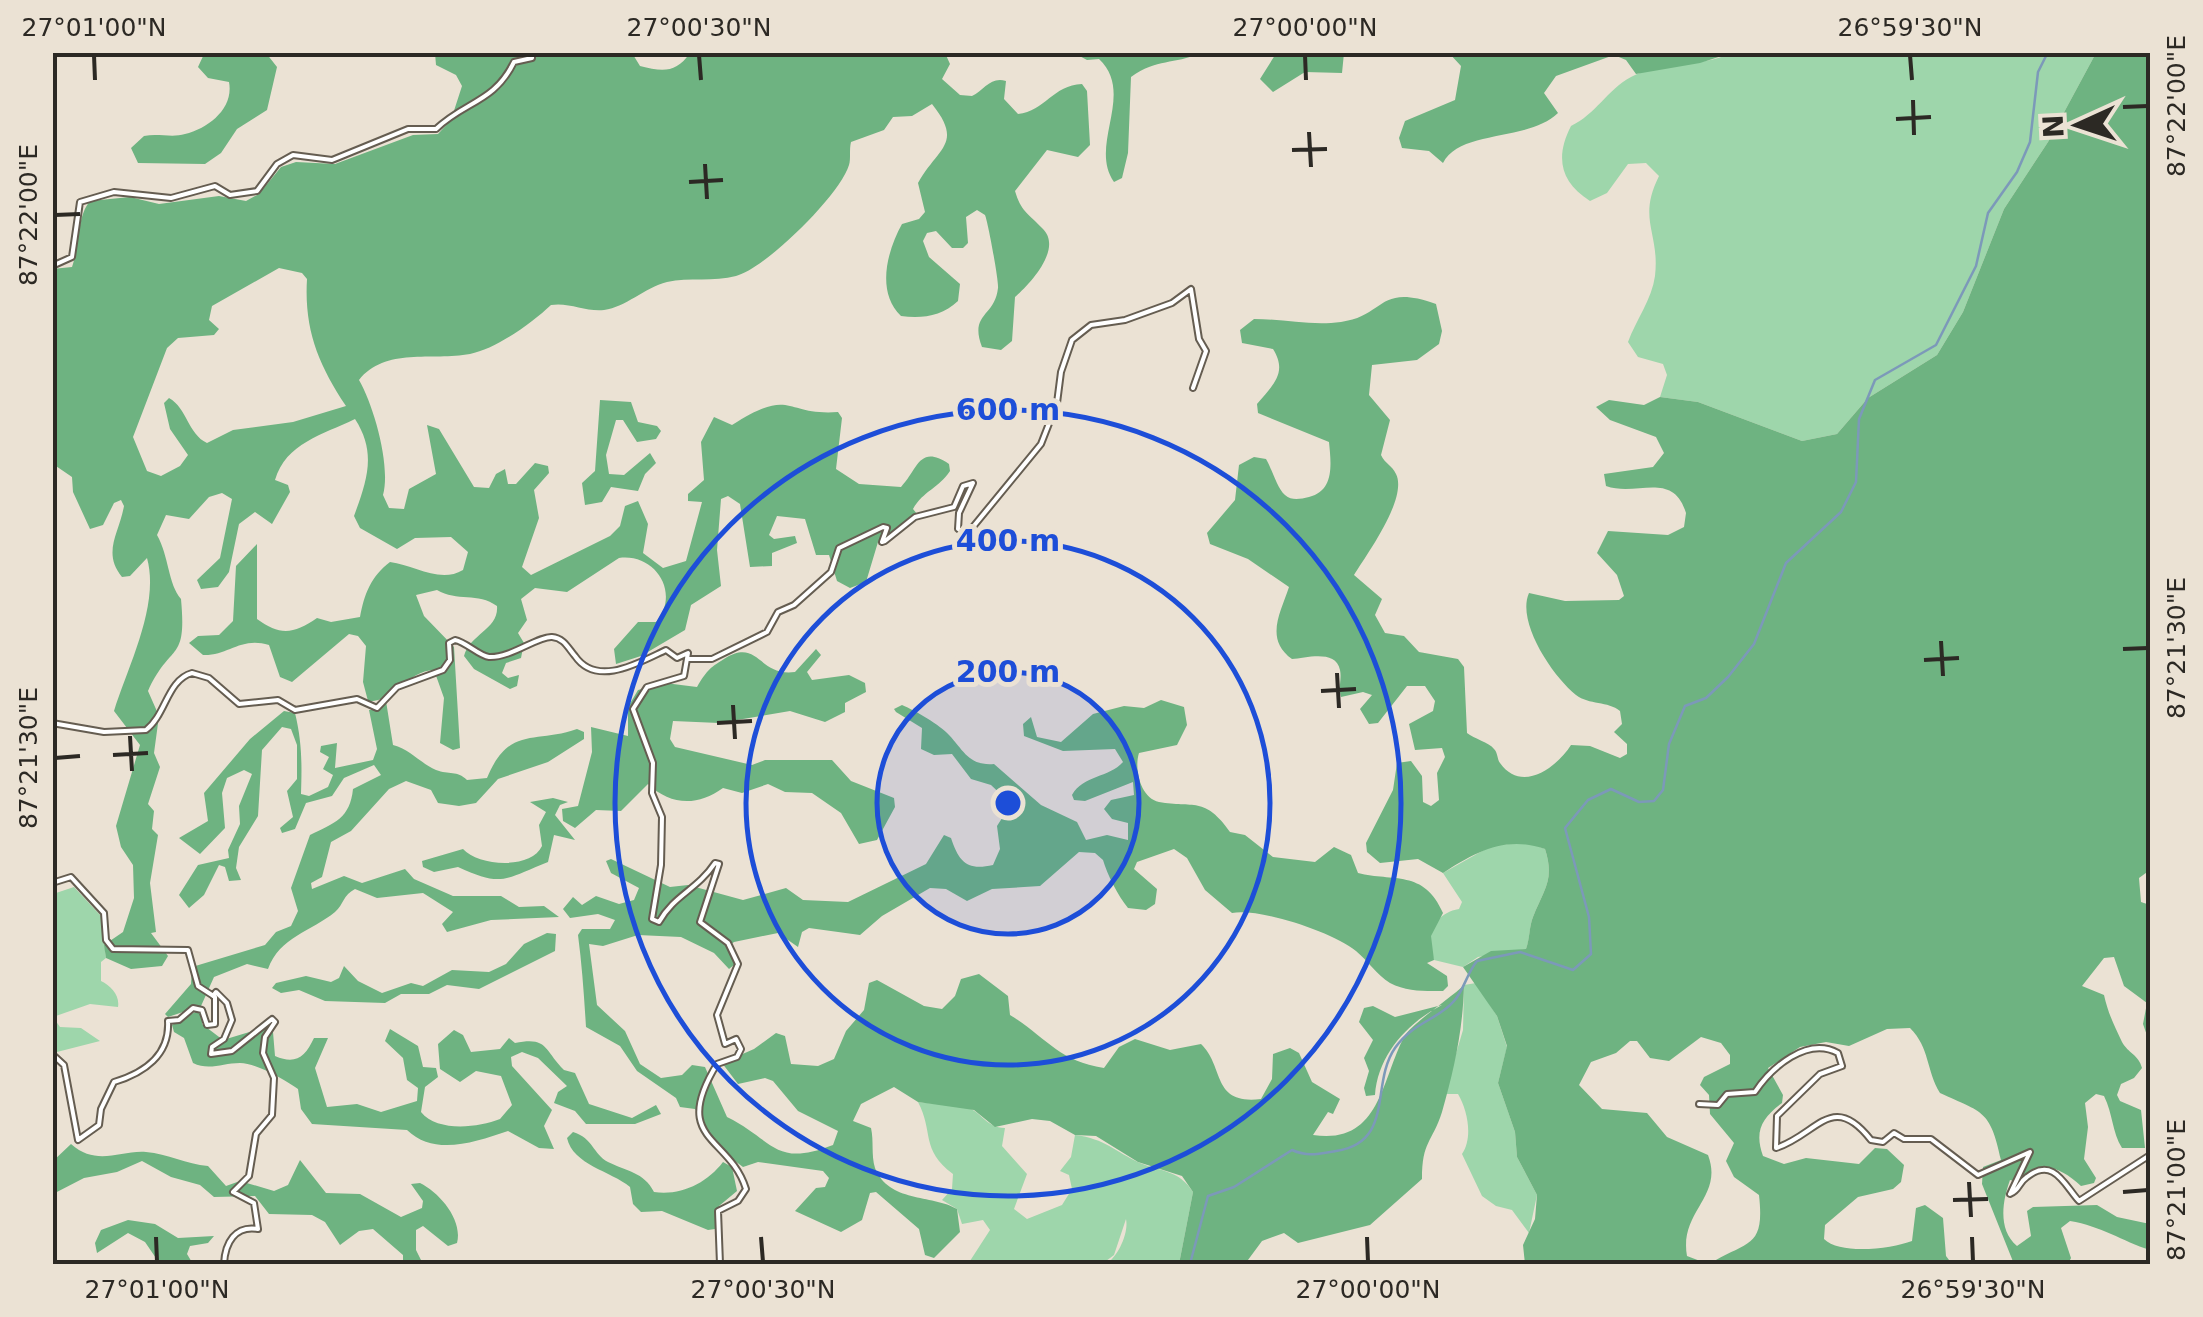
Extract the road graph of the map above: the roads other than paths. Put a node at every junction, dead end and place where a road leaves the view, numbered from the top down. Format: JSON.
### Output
{"nodes":[{"id":1,"x":532,"y":52,"type":"edge"},
{"id":2,"x":52,"y":266,"type":"edge"},
{"id":3,"x":1193,"y":388,"type":"dead end"},
{"id":4,"x":688,"y":658,"type":"junction"},
{"id":5,"x":52,"y":724,"type":"edge"},
{"id":6,"x":52,"y":882,"type":"edge"},
{"id":7,"x":213,"y":996,"type":"junction"},
{"id":8,"x":52,"y":1054,"type":"edge"},
{"id":9,"x":1699,"y":1104,"type":"dead end"},
{"id":10,"x":2150,"y":1155,"type":"edge"},
{"id":11,"x":224,"y":1264,"type":"edge"},
{"id":12,"x":720,"y":1264,"type":"edge"}],
"edges":[{"from":1,"to":2,"type":"street"},
{"from":3,"to":4,"type":"street"},
{"from":4,"to":5,"type":"street"},
{"from":4,"to":12,"type":"street"},
{"from":6,"to":7,"type":"street"},
{"from":7,"to":8,"type":"street"},
{"from":7,"to":11,"type":"street"},
{"from":9,"to":10,"type":"street"}]}
